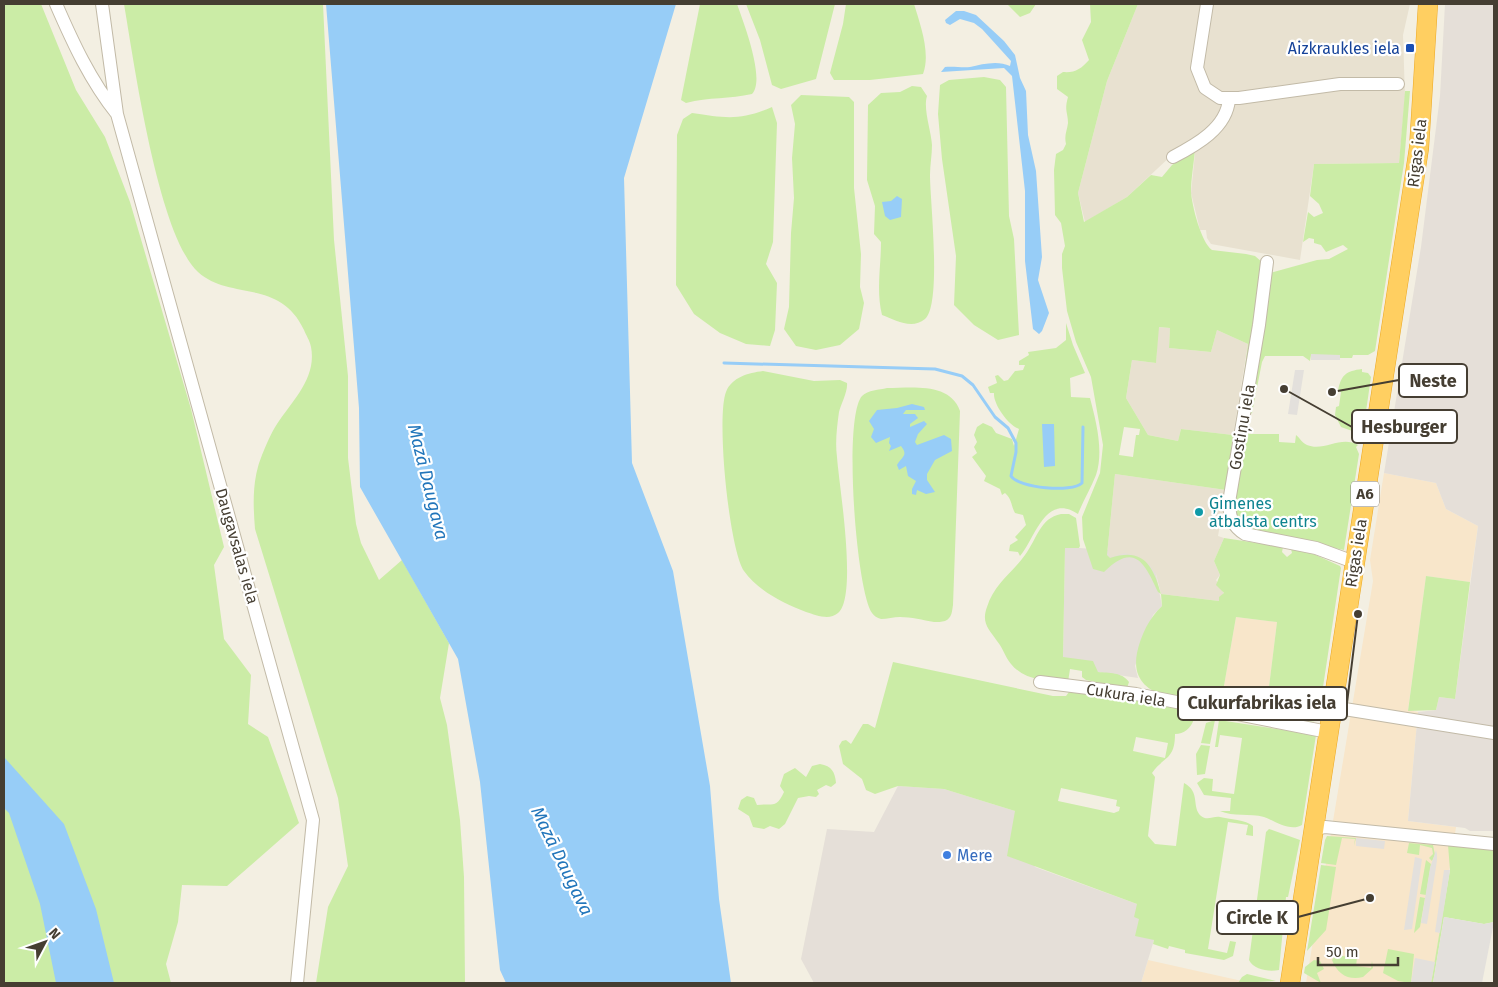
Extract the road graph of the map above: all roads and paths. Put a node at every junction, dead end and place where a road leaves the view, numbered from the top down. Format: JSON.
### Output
{"nodes":[{"id":1,"x":56,"y":4,"type":"edge"},
{"id":2,"x":102,"y":4,"type":"edge"},
{"id":3,"x":1207,"y":4,"type":"edge"},
{"id":4,"x":1428,"y":4,"type":"edge"},
{"id":5,"x":1398,"y":84,"type":"dead end"},
{"id":6,"x":1228,"y":99,"type":"junction"},
{"id":7,"x":117,"y":114,"type":"junction"},
{"id":8,"x":1173,"y":157,"type":"dead end"},
{"id":9,"x":1267,"y":262,"type":"dead end"},
{"id":10,"x":1354,"y":562,"type":"junction"},
{"id":11,"x":1040,"y":682,"type":"dead end"},
{"id":12,"x":1332,"y":707,"type":"junction"},
{"id":13,"x":1328,"y":732,"type":"junction"},
{"id":14,"x":1494,"y":733,"type":"edge"},
{"id":15,"x":1313,"y":830,"type":"junction"},
{"id":16,"x":1494,"y":844,"type":"edge"},
{"id":17,"x":296,"y":983,"type":"edge"},
{"id":18,"x":1290,"y":983,"type":"edge"}],
"edges":[{"from":1,"to":7,"type":"street","name":"Daugavsalas iela"},
{"from":2,"to":7,"type":"street","name":"Daugavsalas iela"},
{"from":3,"to":6,"type":"street"},
{"from":4,"to":10,"type":"highway","name":"Rīgas iela","number":"A6"},
{"from":5,"to":6,"type":"street"},
{"from":6,"to":8,"type":"street"},
{"from":7,"to":17,"type":"street","name":"Daugavsalas iela"},
{"from":9,"to":10,"type":"street","name":"Gostiņu iela"},
{"from":10,"to":12,"type":"highway","name":"Rīgas iela","number":"A6"},
{"from":11,"to":13,"type":"street","name":"Cukura iela"},
{"from":12,"to":13,"type":"highway","name":"Rīgas iela","number":"A6"},
{"from":12,"to":14,"type":"street"},
{"from":13,"to":15,"type":"highway","name":"Rīgas iela","number":"A6"},
{"from":15,"to":16,"type":"street"},
{"from":15,"to":18,"type":"highway","name":"Rīgas iela","number":"A6"}]}
